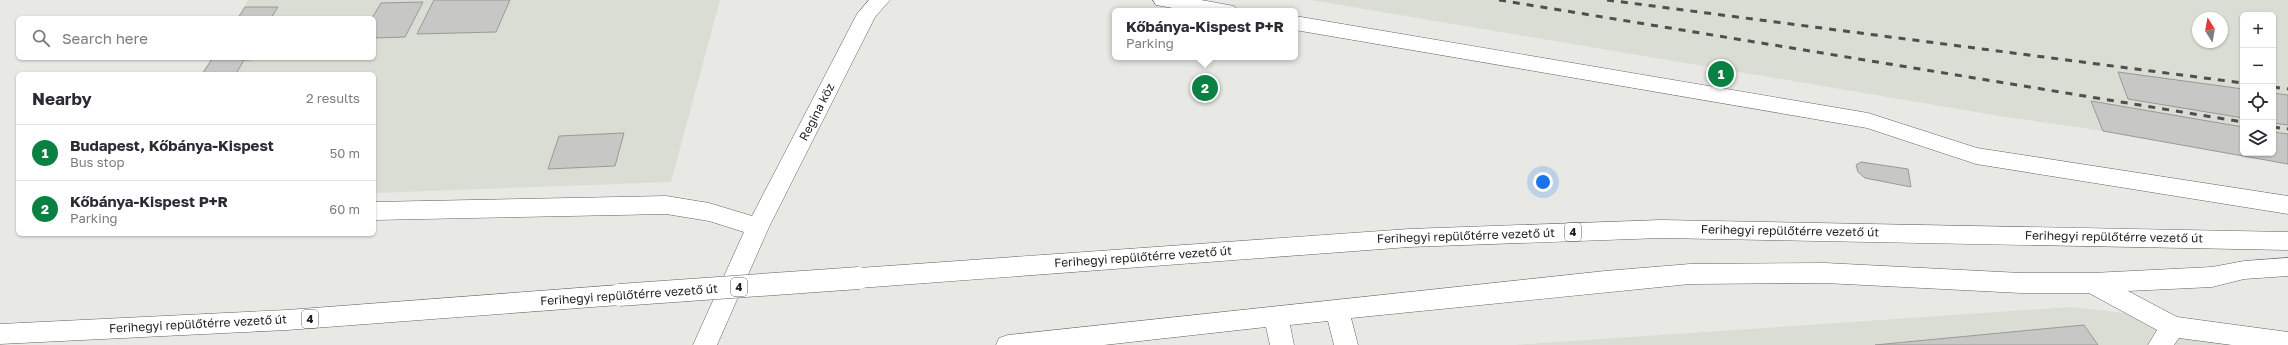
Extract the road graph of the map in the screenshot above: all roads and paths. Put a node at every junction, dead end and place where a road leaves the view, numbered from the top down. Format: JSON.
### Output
{"nodes":[{"id":1,"x":880,"y":0,"type":"edge"},
{"id":2,"x":1163,"y":0,"type":"edge"},
{"id":3,"x":1210,"y":8,"type":"edge"},
{"id":4,"x":1298,"y":23,"type":"edge"},
{"id":5,"x":2288,"y":205,"type":"edge"},
{"id":6,"x":376,"y":211,"type":"edge"},
{"id":7,"x":758,"y":227,"type":"junction"},
{"id":8,"x":2288,"y":242,"type":"edge"},
{"id":9,"x":2288,"y":268,"type":"edge"},
{"id":10,"x":2092,"y":284,"type":"junction"},
{"id":11,"x":1337,"y":310,"type":"junction"},
{"id":12,"x":1276,"y":316,"type":"junction"},
{"id":13,"x":0,"y":334,"type":"edge"},
{"id":14,"x":2166,"y":336,"type":"edge"},
{"id":15,"x":2288,"y":342,"type":"edge"},
{"id":16,"x":1044,"y":343,"type":"edge"},
{"id":17,"x":705,"y":345,"type":"edge"},
{"id":18,"x":1008,"y":345,"type":"edge"},
{"id":19,"x":1282,"y":345,"type":"edge"},
{"id":20,"x":1346,"y":345,"type":"edge"}],
"edges":[{"from":1,"to":7,"type":"street","name":"Regina köz"},
{"from":2,"to":3,"type":"street"},
{"from":4,"to":5,"type":"street"},
{"from":6,"to":7,"type":"street"},
{"from":7,"to":17,"type":"street","name":"Regina köz"},
{"from":8,"to":13,"type":"street","name":"Ferihegyi repülőtérre vezető út","number":"4","bridge":true},
{"from":9,"to":10,"type":"street"},
{"from":10,"to":11,"type":"street"},
{"from":10,"to":14,"type":"street"},
{"from":11,"to":12,"type":"street"},
{"from":11,"to":20,"type":"street"},
{"from":12,"to":16,"type":"street"},
{"from":12,"to":19,"type":"street"},
{"from":14,"to":15,"type":"street"},
{"from":16,"to":18,"type":"street"}]}
